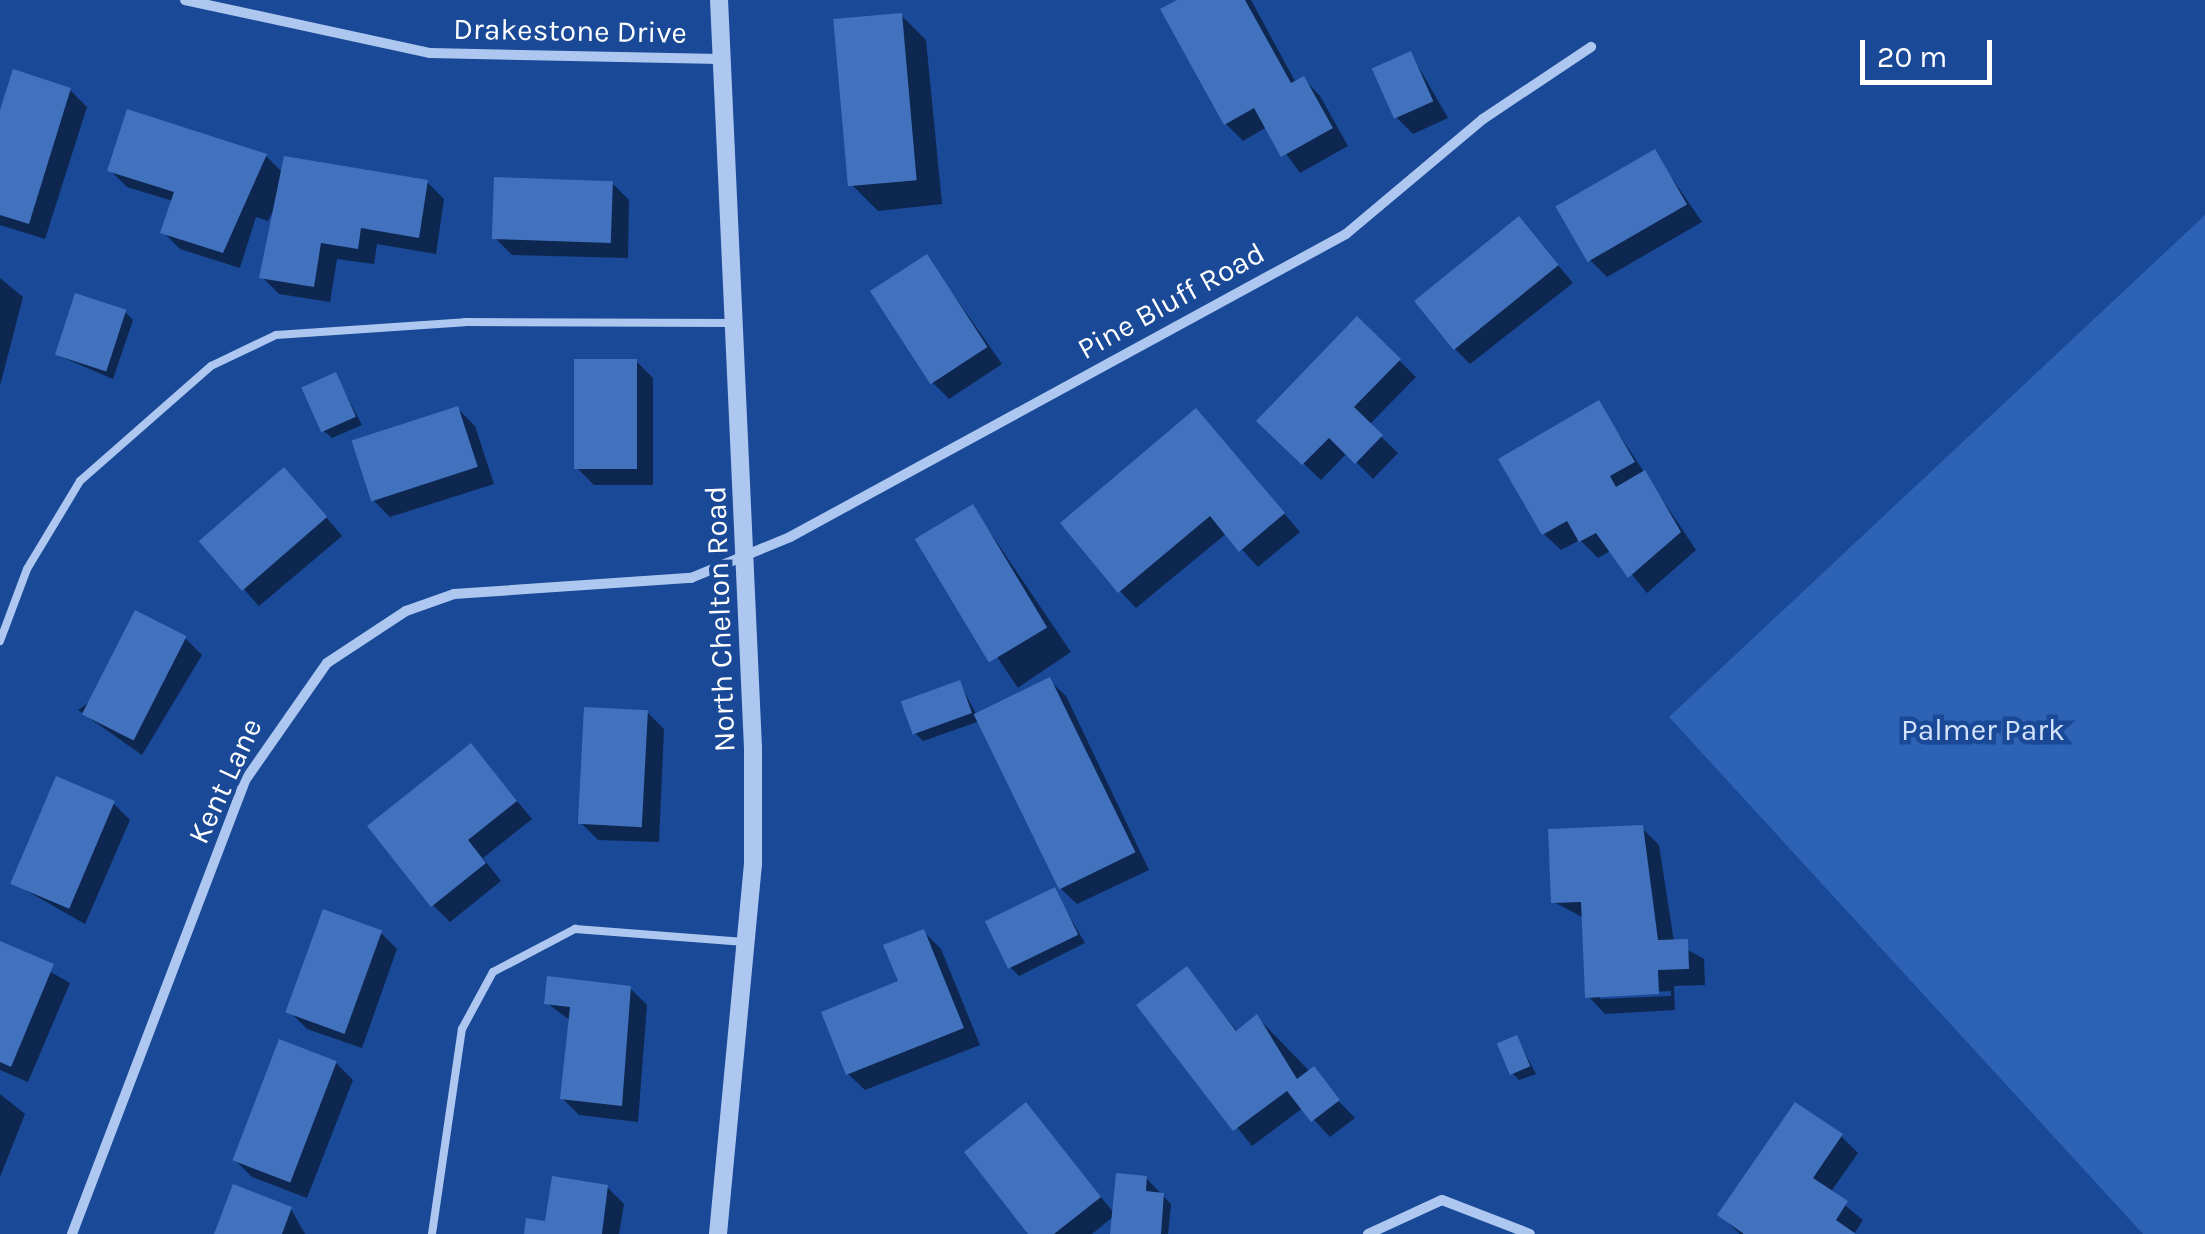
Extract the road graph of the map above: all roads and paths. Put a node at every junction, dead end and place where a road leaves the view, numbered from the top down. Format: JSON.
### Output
{"nodes":[{"id":1,"x":184,"y":0,"type":"edge"},
{"id":2,"x":719,"y":0,"type":"edge"},
{"id":3,"x":1591,"y":46,"type":"dead end"},
{"id":4,"x":720,"y":58,"type":"junction"},
{"id":5,"x":734,"y":323,"type":"junction"},
{"id":6,"x":746,"y":556,"type":"junction"},
{"id":7,"x":0,"y":641,"type":"edge"},
{"id":8,"x":746,"y":942,"type":"junction"},
{"id":9,"x":72,"y":1234,"type":"edge"},
{"id":10,"x":432,"y":1234,"type":"edge"},
{"id":11,"x":718,"y":1234,"type":"edge"},
{"id":12,"x":1368,"y":1234,"type":"edge"},
{"id":13,"x":1530,"y":1234,"type":"edge"}],
"edges":[{"from":1,"to":4,"type":"street","name":"Drakestone Drive"},
{"from":2,"to":4,"type":"street","name":"North Chelton Road"},
{"from":3,"to":6,"type":"street","name":"Pine Bluff Road"},
{"from":4,"to":5,"type":"street","name":"North Chelton Road"},
{"from":5,"to":6,"type":"street","name":"North Chelton Road"},
{"from":5,"to":7,"type":"lane"},
{"from":6,"to":8,"type":"street","name":"North Chelton Road"},
{"from":6,"to":9,"type":"street","name":"Kent Lane"},
{"from":8,"to":10,"type":"lane"},
{"from":8,"to":11,"type":"street","name":"North Chelton Road"},
{"from":12,"to":13,"type":"street"}]}
